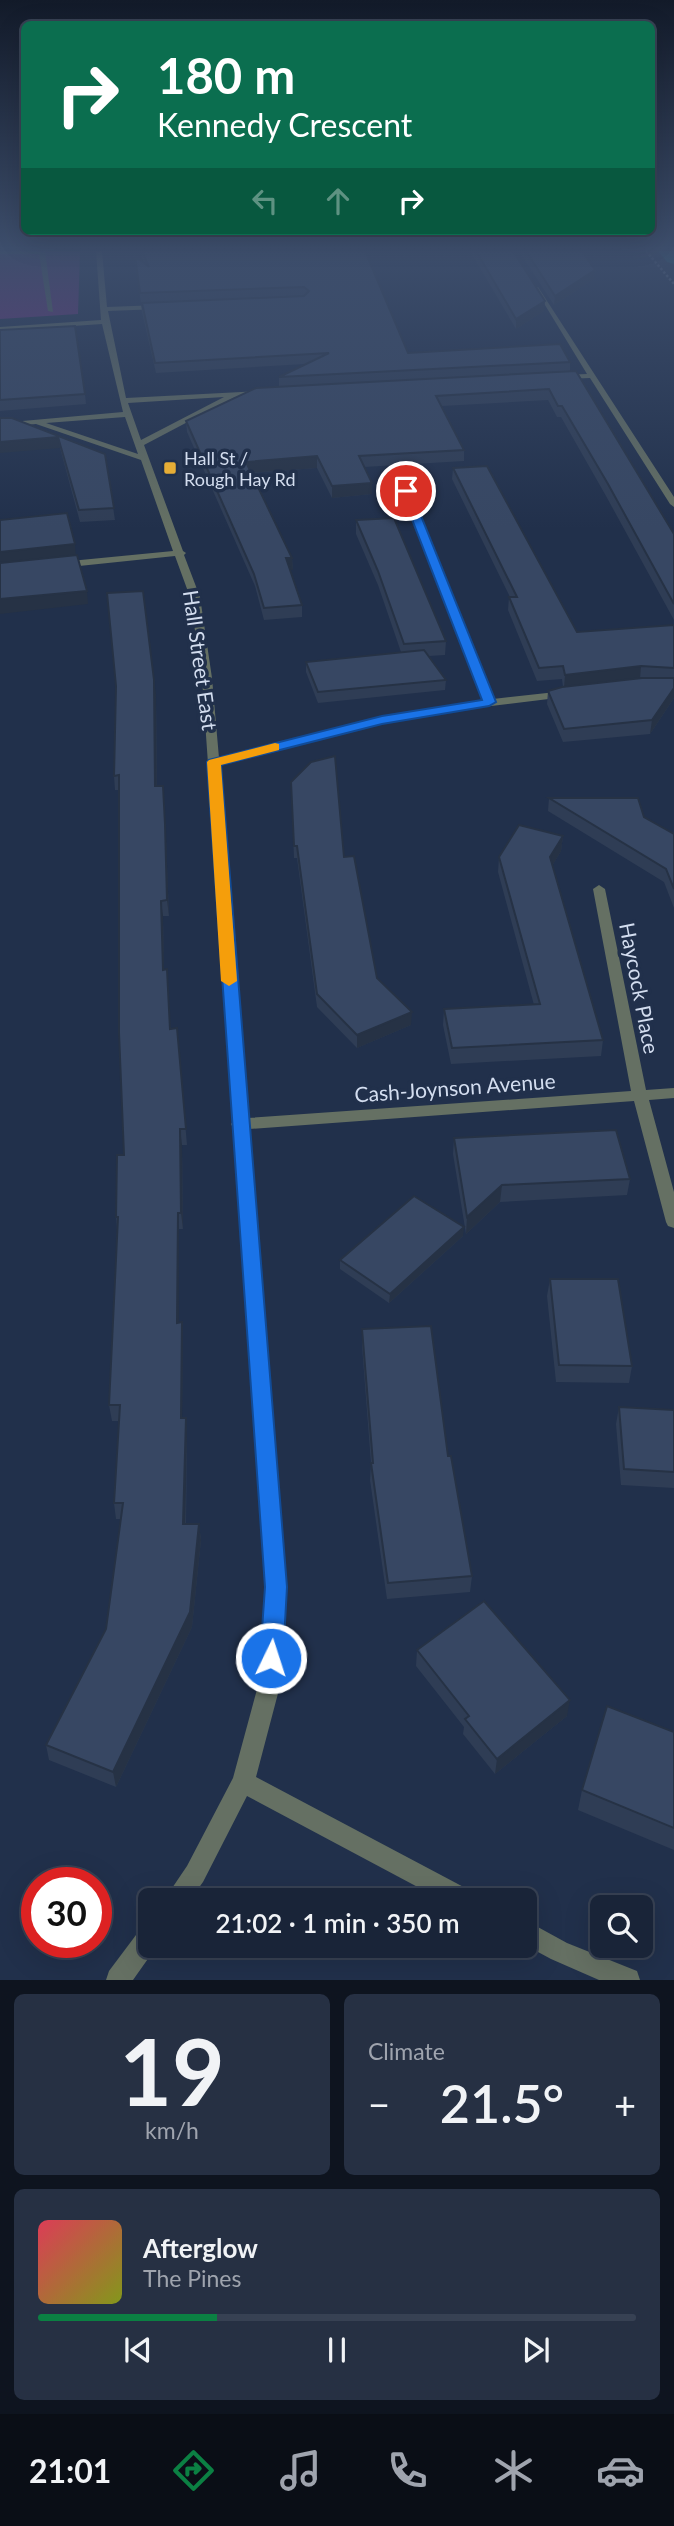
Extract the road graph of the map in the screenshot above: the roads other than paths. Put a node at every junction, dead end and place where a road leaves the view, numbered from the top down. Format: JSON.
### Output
{"nodes":[{"id":1,"x":110,"y":343,"type":"edge"},
{"id":2,"x":572,"y":343,"type":"edge"},
{"id":3,"x":593,"y":376,"type":"junction"},
{"id":4,"x":552,"y":378,"type":"edge"},
{"id":5,"x":263,"y":393,"type":"edge"},
{"id":6,"x":236,"y":395,"type":"junction"},
{"id":7,"x":125,"y":408,"type":"junction"},
{"id":8,"x":36,"y":422,"type":"junction"},
{"id":9,"x":0,"y":425,"type":"edge"},
{"id":10,"x":142,"y":452,"type":"junction"},
{"id":11,"x":406,"y":491,"type":"dead end"},
{"id":12,"x":674,"y":505,"type":"edge"},
{"id":13,"x":181,"y":553,"type":"junction"},
{"id":14,"x":42,"y":567,"type":"edge"},
{"id":15,"x":571,"y":693,"type":"edge"},
{"id":16,"x":489,"y":702,"type":"junction"},
{"id":17,"x":214,"y":762,"type":"junction"},
{"id":18,"x":599,"y":889,"type":"dead end"},
{"id":19,"x":674,"y":1093,"type":"edge"},
{"id":20,"x":640,"y":1096,"type":"junction"},
{"id":21,"x":239,"y":1124,"type":"junction"},
{"id":22,"x":674,"y":1222,"type":"edge"},
{"id":23,"x":243,"y":1782,"type":"junction"},
{"id":24,"x":185,"y":1888,"type":"edge"},
{"id":25,"x":443,"y":1888,"type":"edge"},
{"id":26,"x":537,"y":1939,"type":"edge"},
{"id":27,"x":138,"y":1952,"type":"edge"},
{"id":28,"x":118,"y":1980,"type":"edge"},
{"id":29,"x":628,"y":1980,"type":"edge"}],
"edges":[{"from":1,"to":7,"type":"street","name":"Hall Street East"},
{"from":2,"to":3,"type":"street"},
{"from":3,"to":4,"type":"street"},
{"from":3,"to":12,"type":"street"},
{"from":5,"to":6,"type":"street"},
{"from":6,"to":7,"type":"street"},
{"from":6,"to":10,"type":"street"},
{"from":7,"to":8,"type":"street"},
{"from":7,"to":10,"type":"street","name":"Hall Street East"},
{"from":8,"to":9,"type":"street"},
{"from":8,"to":10,"type":"street"},
{"from":10,"to":13,"type":"street","name":"Hall Street East"},
{"from":11,"to":16,"type":"street"},
{"from":13,"to":14,"type":"street"},
{"from":13,"to":17,"type":"street","name":"Hall Street East"},
{"from":15,"to":16,"type":"street"},
{"from":16,"to":17,"type":"street"},
{"from":17,"to":21,"type":"street","name":"Hall Street East"},
{"from":18,"to":20,"type":"street","name":"Haycock Place"},
{"from":19,"to":20,"type":"street","name":"Cash-Joynson Avenue"},
{"from":20,"to":21,"type":"street","name":"Cash-Joynson Avenue"},
{"from":20,"to":22,"type":"street","name":"Haycock Place"},
{"from":21,"to":23,"type":"street","name":"Hall Street East"},
{"from":23,"to":24,"type":"street","name":"Hall Street East"},
{"from":23,"to":25,"type":"street"},
{"from":26,"to":29,"type":"street"},
{"from":27,"to":28,"type":"street"}]}
